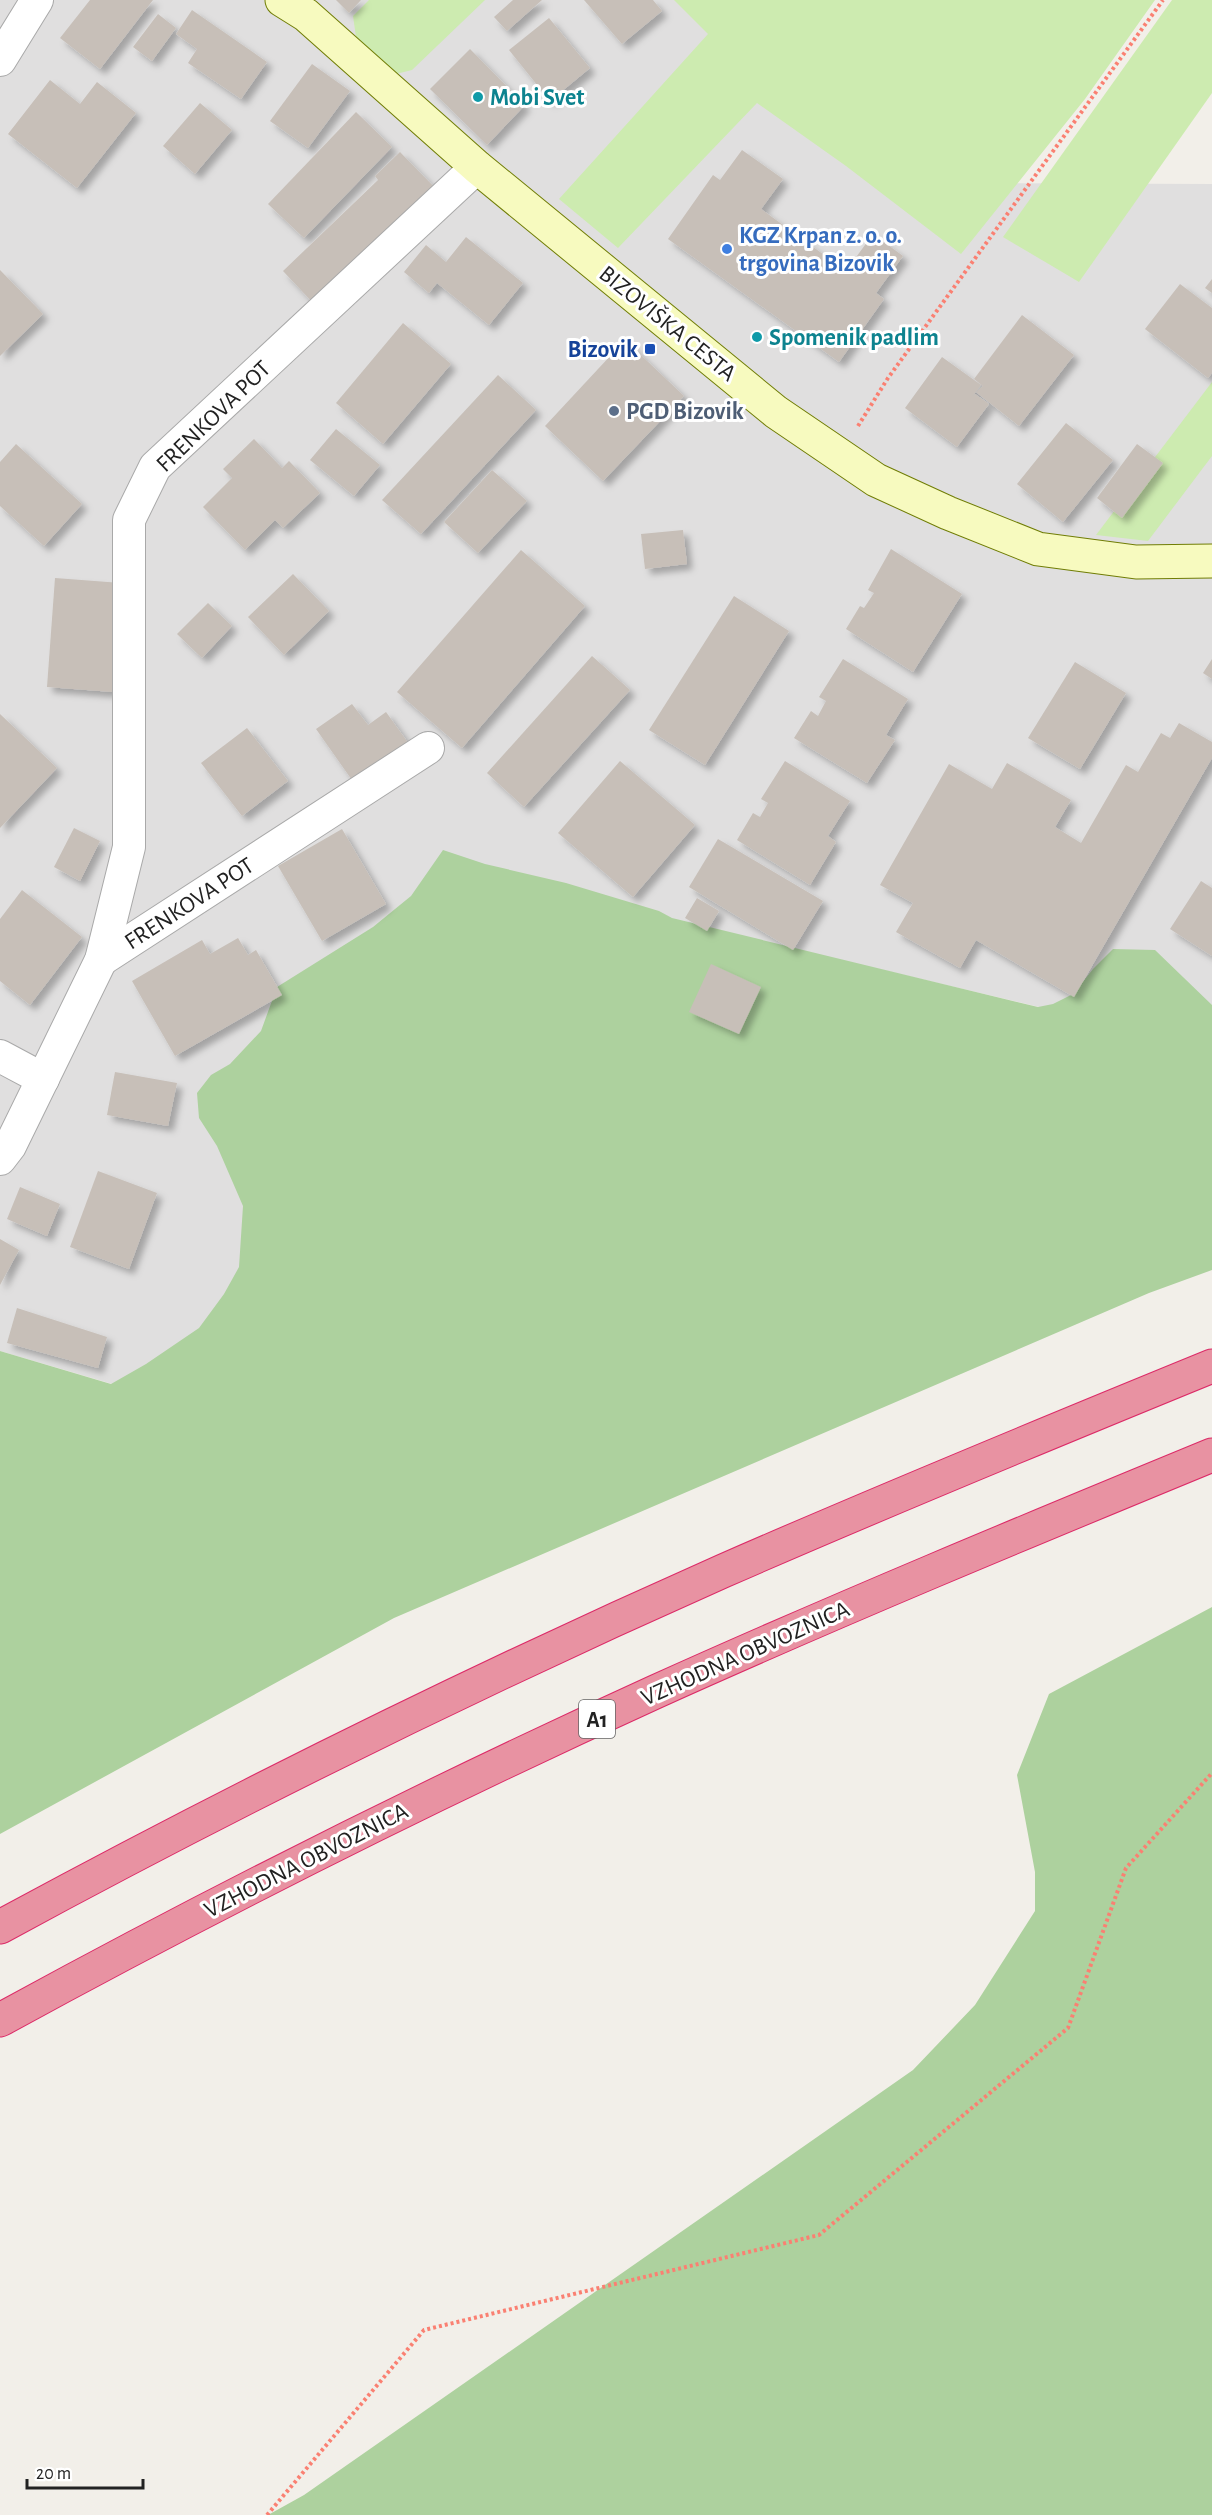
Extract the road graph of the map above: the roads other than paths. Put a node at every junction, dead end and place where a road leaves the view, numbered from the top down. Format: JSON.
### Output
{"nodes":[{"id":1,"x":37,"y":0,"type":"edge"},
{"id":2,"x":282,"y":0,"type":"edge"},
{"id":3,"x":0,"y":60,"type":"edge"},
{"id":4,"x":477,"y":167,"type":"junction"},
{"id":5,"x":1212,"y":561,"type":"edge"},
{"id":6,"x":428,"y":748,"type":"dead end"},
{"id":7,"x":101,"y":960,"type":"junction"},
{"id":8,"x":0,"y":1056,"type":"edge"},
{"id":9,"x":43,"y":1079,"type":"junction"},
{"id":10,"x":0,"y":1159,"type":"edge"},
{"id":11,"x":1212,"y":1366,"type":"edge"},
{"id":12,"x":1212,"y":1455,"type":"edge"},
{"id":13,"x":0,"y":1927,"type":"edge"},
{"id":14,"x":0,"y":2020,"type":"edge"}],
"edges":[{"from":1,"to":3,"type":"street"},
{"from":2,"to":4,"type":"street","name":"BIZOVIŠKA CESTA"},
{"from":4,"to":5,"type":"street","name":"BIZOVIŠKA CESTA"},
{"from":4,"to":7,"type":"street","name":"FRENKOVA POT"},
{"from":6,"to":7,"type":"street","name":"FRENKOVA POT"},
{"from":7,"to":9,"type":"street","name":"FRENKOVA POT"},
{"from":8,"to":9,"type":"street"},
{"from":9,"to":10,"type":"street","name":"FRENKOVA POT"},
{"from":11,"to":13,"type":"highway"},
{"from":12,"to":14,"type":"highway","name":"VZHODNA OBVOZNICA","number":"A1"}]}
